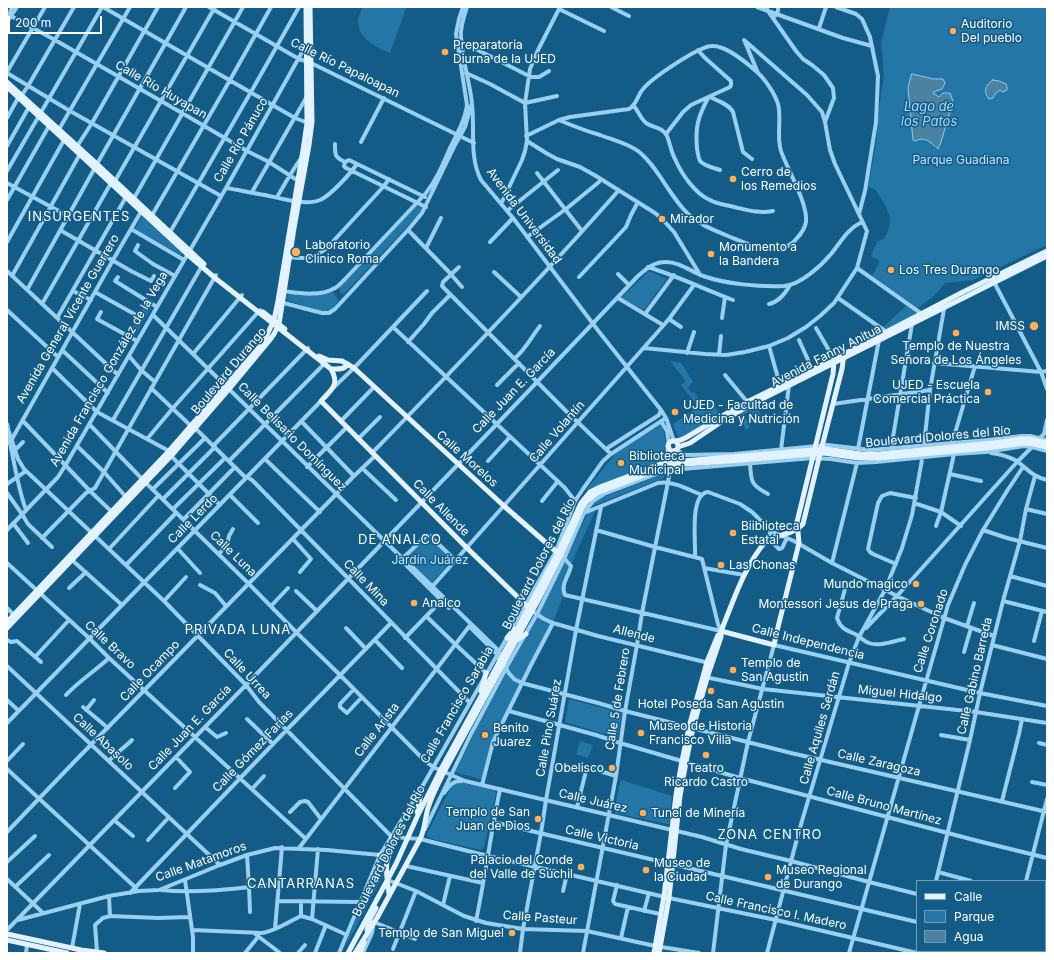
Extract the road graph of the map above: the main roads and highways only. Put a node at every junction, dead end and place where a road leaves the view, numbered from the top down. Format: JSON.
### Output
{"nodes":[{"id":1,"x":306,"y":7,"type":"edge"},
{"id":2,"x":310,"y":7,"type":"edge"},
{"id":3,"x":309,"y":62,"type":"junction"},
{"id":4,"x":7,"y":82,"type":"edge"},
{"id":5,"x":7,"y":86,"type":"edge"},
{"id":6,"x":20,"y":96,"type":"junction"},
{"id":7,"x":39,"y":114,"type":"junction"},
{"id":8,"x":309,"y":123,"type":"junction"},
{"id":9,"x":58,"y":131,"type":"junction"},
{"id":10,"x":76,"y":148,"type":"junction"},
{"id":11,"x":96,"y":166,"type":"junction"},
{"id":12,"x":113,"y":182,"type":"junction"},
{"id":13,"x":300,"y":182,"type":"junction"},
{"id":14,"x":132,"y":200,"type":"junction"},
{"id":15,"x":297,"y":201,"type":"junction"},
{"id":16,"x":1047,"y":250,"type":"edge"},
{"id":17,"x":1047,"y":256,"type":"edge"},
{"id":18,"x":993,"y":280,"type":"junction"},
{"id":19,"x":282,"y":291,"type":"junction"},
{"id":20,"x":922,"y":314,"type":"junction"},
{"id":21,"x":919,"y":320,"type":"junction"},
{"id":22,"x":276,"y":324,"type":"junction"},
{"id":23,"x":889,"y":333,"type":"junction"},
{"id":24,"x":285,"y":334,"type":"junction"},
{"id":25,"x":270,"y":341,"type":"junction"},
{"id":26,"x":307,"y":349,"type":"junction"},
{"id":27,"x":844,"y":356,"type":"junction"},
{"id":28,"x":835,"y":361,"type":"junction"},
{"id":29,"x":326,"y":362,"type":"junction"},
{"id":30,"x":348,"y":364,"type":"junction"},
{"id":31,"x":842,"y":368,"type":"junction"},
{"id":32,"x":331,"y":369,"type":"junction"},
{"id":33,"x":833,"y":374,"type":"junction"},
{"id":34,"x":228,"y":388,"type":"junction"},
{"id":35,"x":321,"y":401,"type":"joint"},
{"id":36,"x":749,"y":404,"type":"junction"},
{"id":37,"x":1011,"y":437,"type":"road end"},
{"id":38,"x":1021,"y":439,"type":"junction"},
{"id":39,"x":674,"y":441,"type":"junction"},
{"id":40,"x":1037,"y":442,"type":"junction"},
{"id":41,"x":1047,"y":443,"type":"edge"},
{"id":42,"x":939,"y":444,"type":"road end"},
{"id":43,"x":1047,"y":447,"type":"edge"},
{"id":44,"x":669,"y":448,"type":"junction"},
{"id":45,"x":948,"y":448,"type":"junction"},
{"id":46,"x":677,"y":449,"type":"junction"},
{"id":47,"x":870,"y":450,"type":"road end"},
{"id":48,"x":821,"y":451,"type":"junction"},
{"id":49,"x":814,"y":452,"type":"junction"},
{"id":50,"x":923,"y":452,"type":"junction"},
{"id":51,"x":700,"y":454,"type":"road end"},
{"id":52,"x":879,"y":454,"type":"junction"},
{"id":53,"x":708,"y":458,"type":"junction"},
{"id":54,"x":695,"y":464,"type":"junction"},
{"id":55,"x":669,"y":465,"type":"junction"},
{"id":56,"x":703,"y":467,"type":"road end"},
{"id":57,"x":144,"y":481,"type":"junction"},
{"id":58,"x":800,"y":527,"type":"junction"},
{"id":59,"x":93,"y":534,"type":"junction"},
{"id":60,"x":560,"y":554,"type":"junction"},
{"id":61,"x":38,"y":592,"type":"junction"},
{"id":62,"x":531,"y":609,"type":"junction"},
{"id":63,"x":7,"y":622,"type":"edge"},
{"id":64,"x":521,"y":623,"type":"junction"},
{"id":65,"x":7,"y":628,"type":"edge"},
{"id":66,"x":722,"y":631,"type":"junction"},
{"id":67,"x":526,"y":634,"type":"road end"},
{"id":68,"x":507,"y":638,"type":"road end"},
{"id":69,"x":516,"y":640,"type":"junction"},
{"id":70,"x":501,"y":660,"type":"junction"},
{"id":71,"x":486,"y":673,"type":"road end"},
{"id":72,"x":480,"y":698,"type":"junction"},
{"id":73,"x":442,"y":772,"type":"junction"},
{"id":74,"x":422,"y":787,"type":"road end"},
{"id":75,"x":417,"y":817,"type":"junction"},
{"id":76,"x":392,"y":836,"type":"road end"},
{"id":77,"x":380,"y":855,"type":"road end"},
{"id":78,"x":388,"y":859,"type":"junction"},
{"id":79,"x":387,"y":882,"type":"junction"},
{"id":80,"x":390,"y":894,"type":"junction"},
{"id":81,"x":666,"y":897,"type":"junction"},
{"id":82,"x":367,"y":933,"type":"junction"},
{"id":83,"x":7,"y":934,"type":"edge"},
{"id":84,"x":7,"y":940,"type":"edge"},
{"id":85,"x":658,"y":949,"type":"edge"},
{"id":86,"x":80,"y":951,"type":"edge"},
{"id":87,"x":97,"y":952,"type":"edge"},
{"id":88,"x":67,"y":953,"type":"edge"},
{"id":89,"x":104,"y":953,"type":"edge"},
{"id":90,"x":348,"y":953,"type":"edge"},
{"id":91,"x":355,"y":953,"type":"edge"},
{"id":92,"x":362,"y":953,"type":"edge"},
{"id":93,"x":654,"y":953,"type":"edge"}],
"edges":[{"from":1,"to":3,"type":"main road","name":"Boulevard Durango"},
{"from":2,"to":3,"type":"main road","name":"Boulevard Durango"},
{"from":3,"to":8,"type":"main road","name":"Boulevard Durango"},
{"from":3,"to":8,"type":"main road","name":"Boulevard Durango"},
{"from":4,"to":6,"type":"main road"},
{"from":5,"to":6,"type":"main road"},
{"from":6,"to":7,"type":"main road"},
{"from":6,"to":7,"type":"main road"},
{"from":7,"to":9,"type":"main road"},
{"from":7,"to":9,"type":"main road"},
{"from":8,"to":13,"type":"main road","name":"Boulevard Durango"},
{"from":8,"to":13,"type":"main road","name":"Boulevard Durango"},
{"from":9,"to":10,"type":"main road"},
{"from":9,"to":10,"type":"main road"},
{"from":10,"to":11,"type":"main road"},
{"from":10,"to":11,"type":"main road"},
{"from":11,"to":12,"type":"main road"},
{"from":12,"to":14,"type":"main road"},
{"from":12,"to":14,"type":"main road"},
{"from":13,"to":15,"type":"main road","name":"Boulevard Durango"},
{"from":14,"to":22,"type":"main road"},
{"from":15,"to":19,"type":"main road","name":"Boulevard Durango"},
{"from":15,"to":19,"type":"main road","name":"Boulevard Durango"},
{"from":16,"to":18,"type":"main road"},
{"from":17,"to":18,"type":"main road"},
{"from":18,"to":20,"type":"main road","name":"Avenida Fanny Anitua"},
{"from":18,"to":21,"type":"main road","name":"Avenida Fanny Anitua"},
{"from":19,"to":22,"type":"main road","name":"Boulevard Durango"},
{"from":20,"to":21,"type":"main road"},
{"from":20,"to":23,"type":"main road","name":"Avenida Fanny Anitua"},
{"from":21,"to":23,"type":"main road","name":"Avenida Fanny Anitua"},
{"from":22,"to":24,"type":"main road"},
{"from":22,"to":25,"type":"main road","name":"Boulevard Durango"},
{"from":22,"to":26,"type":"main road"},
{"from":22,"to":34,"type":"main road","name":"Boulevard Durango"},
{"from":23,"to":27,"type":"main road","name":"Avenida Fanny Anitua"},
{"from":23,"to":27,"type":"main road","name":"Avenida Fanny Anitua"},
{"from":24,"to":25,"type":"main road"},
{"from":24,"to":26,"type":"main road"},
{"from":25,"to":34,"type":"main road","name":"Boulevard Durango"},
{"from":26,"to":29,"type":"main road"},
{"from":27,"to":28,"type":"main road","name":"Avenida Fanny Anitua"},
{"from":27,"to":31,"type":"main road"},
{"from":28,"to":31,"type":"main road"},
{"from":28,"to":33,"type":"main road"},
{"from":28,"to":36,"type":"main road","name":"Avenida Fanny Anitua"},
{"from":29,"to":30,"type":"main road"},
{"from":29,"to":32,"type":"main road"},
{"from":30,"to":32,"type":"main road"},
{"from":30,"to":60,"type":"main road","name":"Calle Morelos"},
{"from":31,"to":33,"type":"main road"},
{"from":31,"to":48,"type":"main road"},
{"from":32,"to":35,"type":"main road","name":"Calle Lerdo"},
{"from":33,"to":49,"type":"main road"},
{"from":34,"to":57,"type":"main road","name":"Boulevard Durango"},
{"from":35,"to":62,"type":"main road","name":"Calle Allende"},
{"from":36,"to":39,"type":"main road","name":"Avenida Fanny Anitua"},
{"from":36,"to":46,"type":"main road","name":"Avenida Fanny Anitua"},
{"from":37,"to":38,"type":"main road"},
{"from":38,"to":40,"type":"main road","name":"Boulevard Dolores del Río"},
{"from":38,"to":45,"type":"main road","name":"Boulevard Dolores del Río"},
{"from":39,"to":44,"type":"main road"},
{"from":39,"to":46,"type":"main road"},
{"from":40,"to":41,"type":"main road","name":"Boulevard Dolores del Río"},
{"from":40,"to":43,"type":"main road","name":"Boulevard Dolores del Río"},
{"from":40,"to":50,"type":"main road","name":"Boulevard Dolores del Río"},
{"from":42,"to":45,"type":"main road"},
{"from":44,"to":46,"type":"main road"},
{"from":44,"to":55,"type":"main road"},
{"from":45,"to":50,"type":"main road","name":"Boulevard Dolores del Río"},
{"from":47,"to":52,"type":"main road"},
{"from":48,"to":49,"type":"main road","name":"Boulevard Dolores del Río"},
{"from":48,"to":50,"type":"main road","name":"Boulevard Dolores del Río"},
{"from":48,"to":52,"type":"main road","name":"Boulevard Dolores del Río"},
{"from":48,"to":58,"type":"main road"},
{"from":49,"to":53,"type":"main road","name":"Boulevard Dolores del Río"},
{"from":49,"to":54,"type":"main road","name":"Boulevard Dolores del Río"},
{"from":49,"to":58,"type":"main road"},
{"from":50,"to":52,"type":"main road","name":"Boulevard Dolores del Río"},
{"from":51,"to":53,"type":"main road"},
{"from":53,"to":55,"type":"main road","name":"Boulevard Dolores del Río"},
{"from":54,"to":55,"type":"main road","name":"Boulevard Dolores del Río"},
{"from":54,"to":56,"type":"main road"},
{"from":55,"to":60,"type":"main road","name":"Boulevard Dolores del Río"},
{"from":57,"to":59,"type":"main road","name":"Boulevard Durango"},
{"from":57,"to":59,"type":"main road","name":"Boulevard Durango"},
{"from":58,"to":66,"type":"main road"},
{"from":58,"to":66,"type":"main road","name":"Calle Independencia"},
{"from":59,"to":61,"type":"main road","name":"Boulevard Durango"},
{"from":59,"to":61,"type":"main road","name":"Boulevard Durango"},
{"from":60,"to":62,"type":"main road","name":"Boulevard Dolores del Río"},
{"from":61,"to":63,"type":"main road","name":"Boulevard Durango"},
{"from":61,"to":65,"type":"main road","name":"Boulevard Durango"},
{"from":62,"to":64,"type":"main road","name":"Boulevard Dolores del Río"},
{"from":62,"to":69,"type":"main road","name":"Boulevard Dolores del Río"},
{"from":64,"to":68,"type":"main road"},
{"from":64,"to":70,"type":"main road","name":"Boulevard Dolores del Río"},
{"from":66,"to":81,"type":"main road"},
{"from":67,"to":69,"type":"main road"},
{"from":69,"to":70,"type":"main road","name":"Boulevard Dolores del Río"},
{"from":70,"to":72,"type":"main road","name":"Boulevard Dolores del Río"},
{"from":70,"to":73,"type":"main road","name":"Boulevard Dolores del Río"},
{"from":71,"to":72,"type":"main road"},
{"from":72,"to":73,"type":"main road","name":"Boulevard Dolores del Río"},
{"from":73,"to":75,"type":"main road","name":"Boulevard Dolores del Río"},
{"from":73,"to":80,"type":"main road","name":"Boulevard Dolores del Río"},
{"from":74,"to":75,"type":"main road"},
{"from":75,"to":79,"type":"main road","name":"Boulevard Dolores del Río"},
{"from":76,"to":78,"type":"main road"},
{"from":77,"to":78,"type":"main road"},
{"from":78,"to":79,"type":"main road"},
{"from":79,"to":80,"type":"main road"},
{"from":79,"to":82,"type":"main road"},
{"from":79,"to":90,"type":"main road","name":"Boulevard Dolores del Río"},
{"from":80,"to":82,"type":"main road","name":"Boulevard Dolores del Río"},
{"from":81,"to":85,"type":"main road"},
{"from":81,"to":85,"type":"main road"},
{"from":82,"to":91,"type":"main road","name":"Boulevard Dolores del Río"},
{"from":82,"to":92,"type":"main road"},
{"from":83,"to":86,"type":"main road"},
{"from":84,"to":88,"type":"main road"},
{"from":85,"to":93,"type":"main road"},
{"from":86,"to":87,"type":"main road"},
{"from":87,"to":89,"type":"main road"}]}
